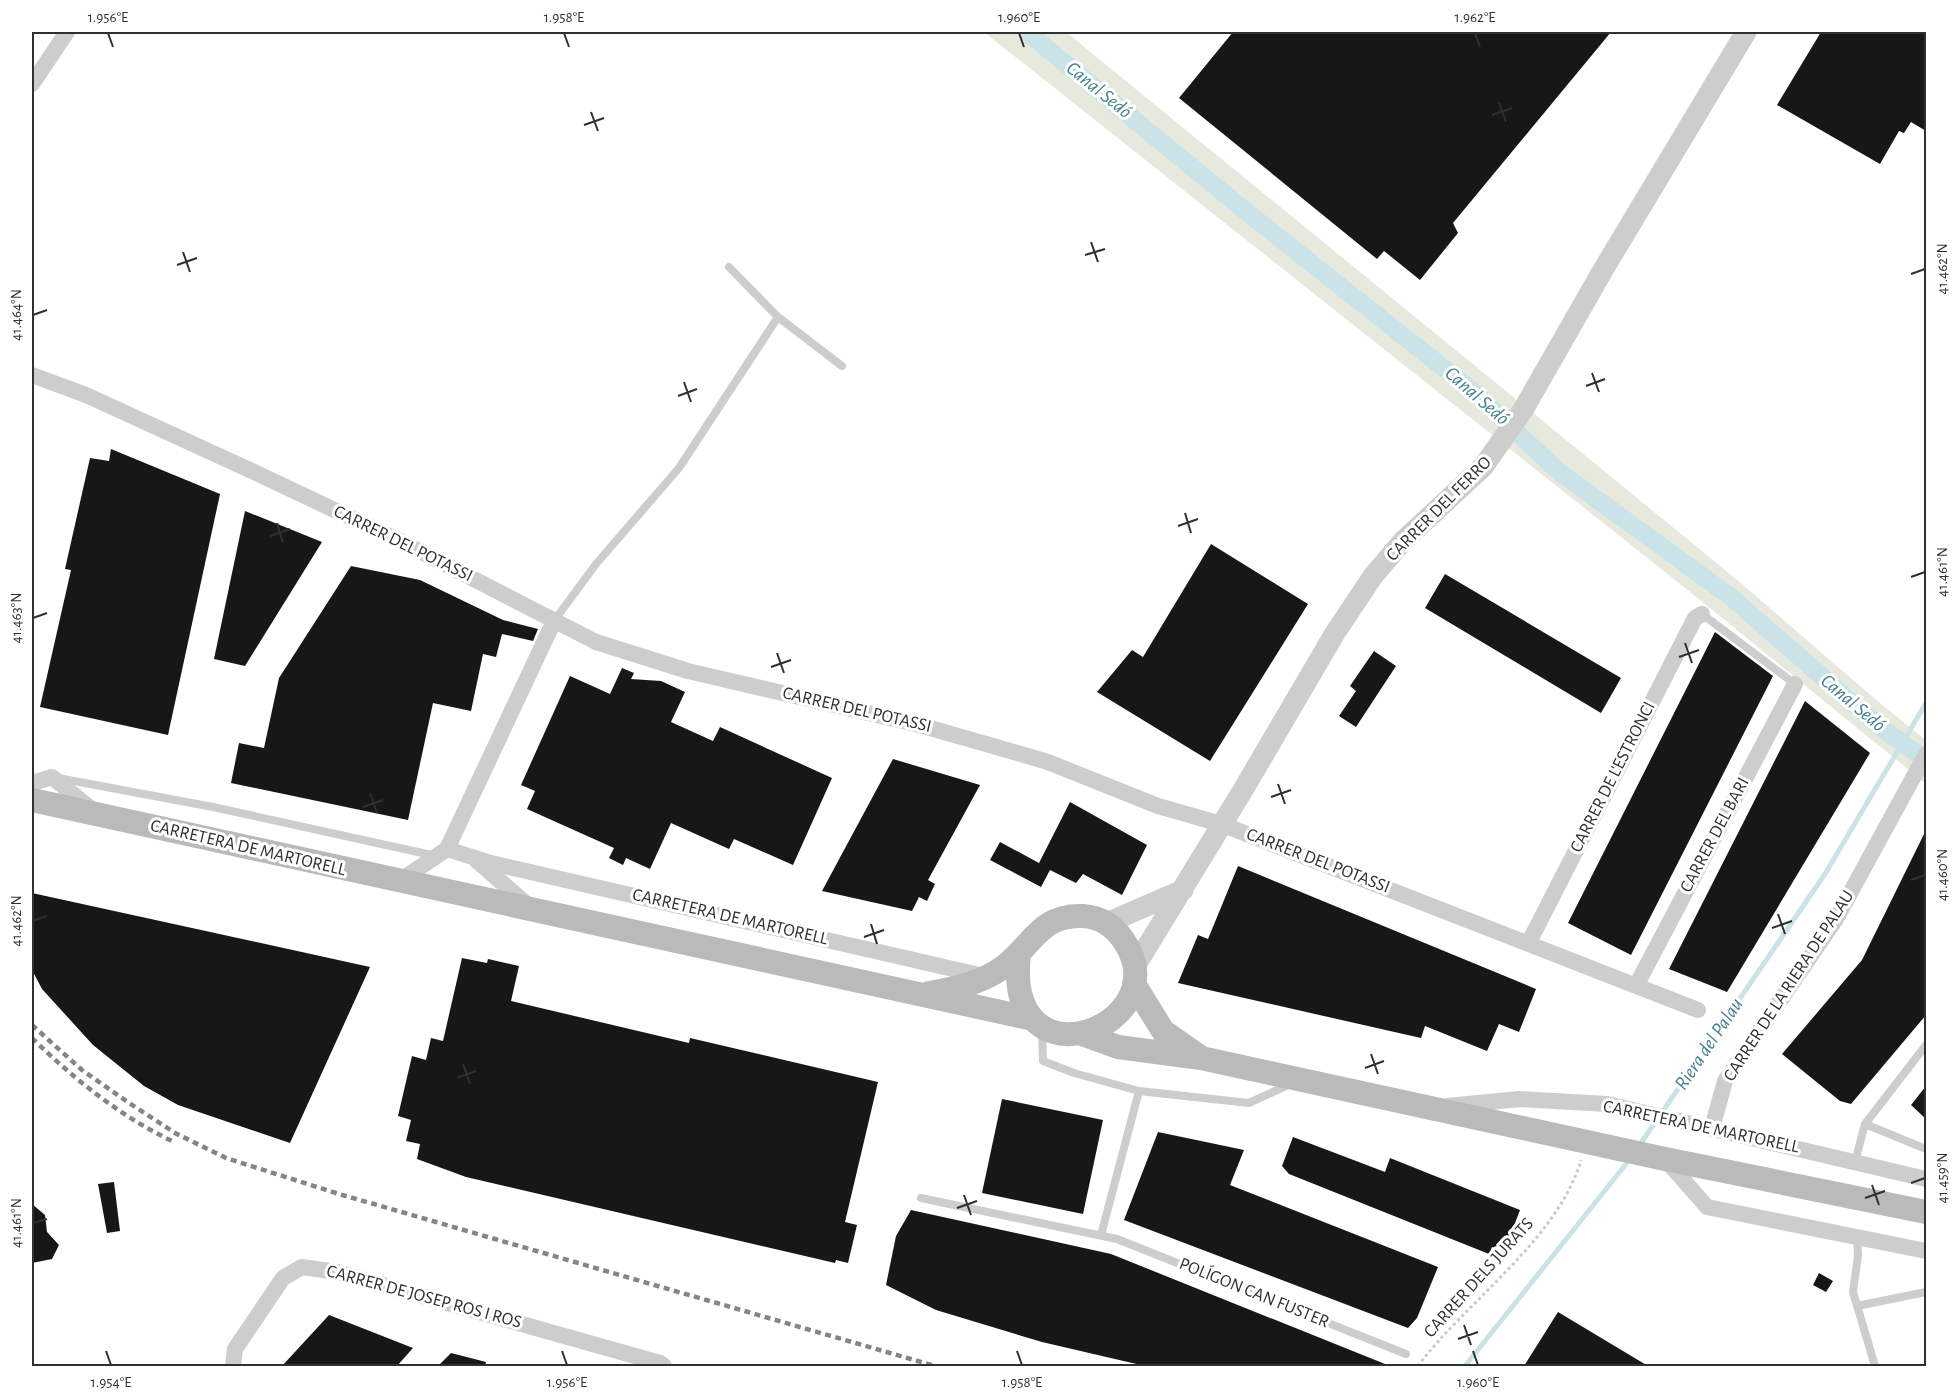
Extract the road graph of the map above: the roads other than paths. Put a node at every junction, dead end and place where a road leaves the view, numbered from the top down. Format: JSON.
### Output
{"nodes":[{"id":1,"x":67,"y":32,"type":"edge"},
{"id":2,"x":1746,"y":32,"type":"edge"},
{"id":3,"x":32,"y":84,"type":"edge"},
{"id":4,"x":729,"y":267,"type":"dead end"},
{"id":5,"x":778,"y":317,"type":"junction"},
{"id":6,"x":842,"y":366,"type":"dead end"},
{"id":7,"x":32,"y":375,"type":"edge"},
{"id":8,"x":1702,"y":614,"type":"joint"},
{"id":9,"x":554,"y":621,"type":"junction"},
{"id":10,"x":1795,"y":684,"type":"joint"},
{"id":11,"x":1926,"y":754,"type":"edge"},
{"id":12,"x":32,"y":772,"type":"edge"},
{"id":13,"x":52,"y":777,"type":"junction"},
{"id":14,"x":32,"y":783,"type":"edge"},
{"id":15,"x":32,"y":800,"type":"edge"},
{"id":16,"x":98,"y":814,"type":"junction"},
{"id":17,"x":1221,"y":824,"type":"junction"},
{"id":18,"x":442,"y":853,"type":"junction"},
{"id":19,"x":472,"y":857,"type":"junction"},
{"id":20,"x":398,"y":882,"type":"junction"},
{"id":21,"x":1183,"y":890,"type":"junction"},
{"id":22,"x":535,"y":912,"type":"junction"},
{"id":23,"x":1107,"y":922,"type":"junction"},
{"id":24,"x":1528,"y":944,"type":"junction"},
{"id":25,"x":1019,"y":954,"type":"junction"},
{"id":26,"x":988,"y":976,"type":"junction"},
{"id":27,"x":1134,"y":976,"type":"junction"},
{"id":28,"x":1636,"y":986,"type":"junction"},
{"id":29,"x":918,"y":994,"type":"junction"},
{"id":30,"x":1698,"y":1010,"type":"dead end"},
{"id":31,"x":1038,"y":1022,"type":"junction"},
{"id":32,"x":1082,"y":1034,"type":"junction"},
{"id":33,"x":1926,"y":1045,"type":"edge"},
{"id":34,"x":1201,"y":1058,"type":"junction"},
{"id":35,"x":1302,"y":1079,"type":"junction"},
{"id":36,"x":1140,"y":1091,"type":"junction"},
{"id":37,"x":1436,"y":1107,"type":"junction"},
{"id":38,"x":1865,"y":1124,"type":"junction"},
{"id":39,"x":1712,"y":1128,"type":"junction"},
{"id":40,"x":1926,"y":1149,"type":"edge"},
{"id":41,"x":1665,"y":1159,"type":"junction"},
{"id":42,"x":1855,"y":1162,"type":"junction"},
{"id":43,"x":1926,"y":1179,"type":"edge"},
{"id":44,"x":921,"y":1198,"type":"dead end"},
{"id":45,"x":1926,"y":1212,"type":"edge"},
{"id":46,"x":1101,"y":1235,"type":"junction"},
{"id":47,"x":1857,"y":1237,"type":"junction"},
{"id":48,"x":1926,"y":1251,"type":"edge"},
{"id":49,"x":1926,"y":1293,"type":"edge"},
{"id":50,"x":1857,"y":1306,"type":"junction"},
{"id":51,"x":1406,"y":1354,"type":"dead end"},
{"id":52,"x":233,"y":1366,"type":"edge"},
{"id":53,"x":664,"y":1366,"type":"edge"},
{"id":54,"x":1875,"y":1366,"type":"edge"}],
"edges":[{"from":1,"to":3,"type":"street"},
{"from":2,"to":17,"type":"street","name":"CARRER DEL FERRO"},
{"from":4,"to":5,"type":"lane"},
{"from":5,"to":6,"type":"lane"},
{"from":5,"to":9,"type":"lane"},
{"from":7,"to":9,"type":"street","name":"CARRER DEL POTASSI"},
{"from":8,"to":10,"type":"lane"},
{"from":8,"to":24,"type":"street","name":"CARRER DE L'ESTRONCI"},
{"from":9,"to":17,"type":"street","name":"CARRER DEL POTASSI"},
{"from":9,"to":18,"type":"street"},
{"from":10,"to":28,"type":"street","name":"CARRER DEL BARI"},
{"from":11,"to":39,"type":"street","name":"CARRER DE LA RIERA DE PALAU"},
{"from":12,"to":13,"type":"lane"},
{"from":13,"to":14,"type":"street"},
{"from":13,"to":16,"type":"street","name":"CARRETERA DE MARTORELL"},
{"from":13,"to":18,"type":"lane"},
{"from":15,"to":16,"type":"main road","name":"CARRETERA DE MARTORELL"},
{"from":16,"to":20,"type":"main road","name":"CARRETERA DE MARTORELL"},
{"from":17,"to":21,"type":"street","name":"CARRER DEL FERRO"},
{"from":17,"to":24,"type":"street","name":"CARRER DEL POTASSI"},
{"from":18,"to":19,"type":"street","name":"CARRETERA DE MARTORELL"},
{"from":18,"to":20,"type":"street"},
{"from":19,"to":22,"type":"street","name":"CARRETERA DE MARTORELL"},
{"from":19,"to":26,"type":"street","name":"CARRETERA DE MARTORELL"},
{"from":20,"to":22,"type":"main road","name":"CARRETERA DE MARTORELL"},
{"from":21,"to":23,"type":"street"},
{"from":21,"to":27,"type":"street","name":"CARRER DEL FERRO"},
{"from":22,"to":29,"type":"main road","name":"CARRETERA DE MARTORELL"},
{"from":23,"to":25,"type":"main road","name":"CARRETERA DE MARTORELL"},
{"from":23,"to":27,"type":"main road","name":"CARRETERA DE MARTORELL"},
{"from":24,"to":28,"type":"street","name":"CARRER DEL POTASSI"},
{"from":25,"to":26,"type":"main road","name":"CARRETERA DE MARTORELL"},
{"from":25,"to":31,"type":"main road"},
{"from":26,"to":29,"type":"main road","name":"CARRETERA DE MARTORELL"},
{"from":27,"to":32,"type":"main road","name":"CARRETERA DE MARTORELL"},
{"from":27,"to":34,"type":"main road","name":"CARRETERA DE MARTORELL"},
{"from":28,"to":30,"type":"street","name":"CARRER DEL POTASSI"},
{"from":29,"to":31,"type":"main road","name":"CARRETERA DE MARTORELL"},
{"from":31,"to":32,"type":"main road","name":"CARRETERA DE MARTORELL"},
{"from":31,"to":36,"type":"lane"},
{"from":32,"to":34,"type":"main road","name":"CARRETERA DE MARTORELL"},
{"from":33,"to":38,"type":"lane"},
{"from":34,"to":35,"type":"main road","name":"CARRETERA DE MARTORELL"},
{"from":35,"to":36,"type":"lane"},
{"from":35,"to":37,"type":"main road","name":"CARRETERA DE MARTORELL"},
{"from":36,"to":46,"type":"lane"},
{"from":37,"to":39,"type":"street","name":"CARRETERA DE MARTORELL"},
{"from":37,"to":41,"type":"main road","name":"CARRETERA DE MARTORELL"},
{"from":38,"to":40,"type":"lane"},
{"from":38,"to":42,"type":"lane"},
{"from":39,"to":42,"type":"street","name":"CARRETERA DE MARTORELL"},
{"from":41,"to":45,"type":"main road","name":"CARRETERA DE MARTORELL"},
{"from":41,"to":47,"type":"street"},
{"from":42,"to":43,"type":"street","name":"CARRETERA DE MARTORELL"},
{"from":44,"to":46,"type":"lane","name":"POLÍGON CAN FUSTER"},
{"from":46,"to":51,"type":"lane","name":"POLÍGON CAN FUSTER"},
{"from":47,"to":48,"type":"street"},
{"from":47,"to":50,"type":"lane"},
{"from":49,"to":50,"type":"lane"},
{"from":50,"to":54,"type":"lane"},
{"from":52,"to":53,"type":"street","name":"CARRER DE JOSEP ROS I ROS"}]}
